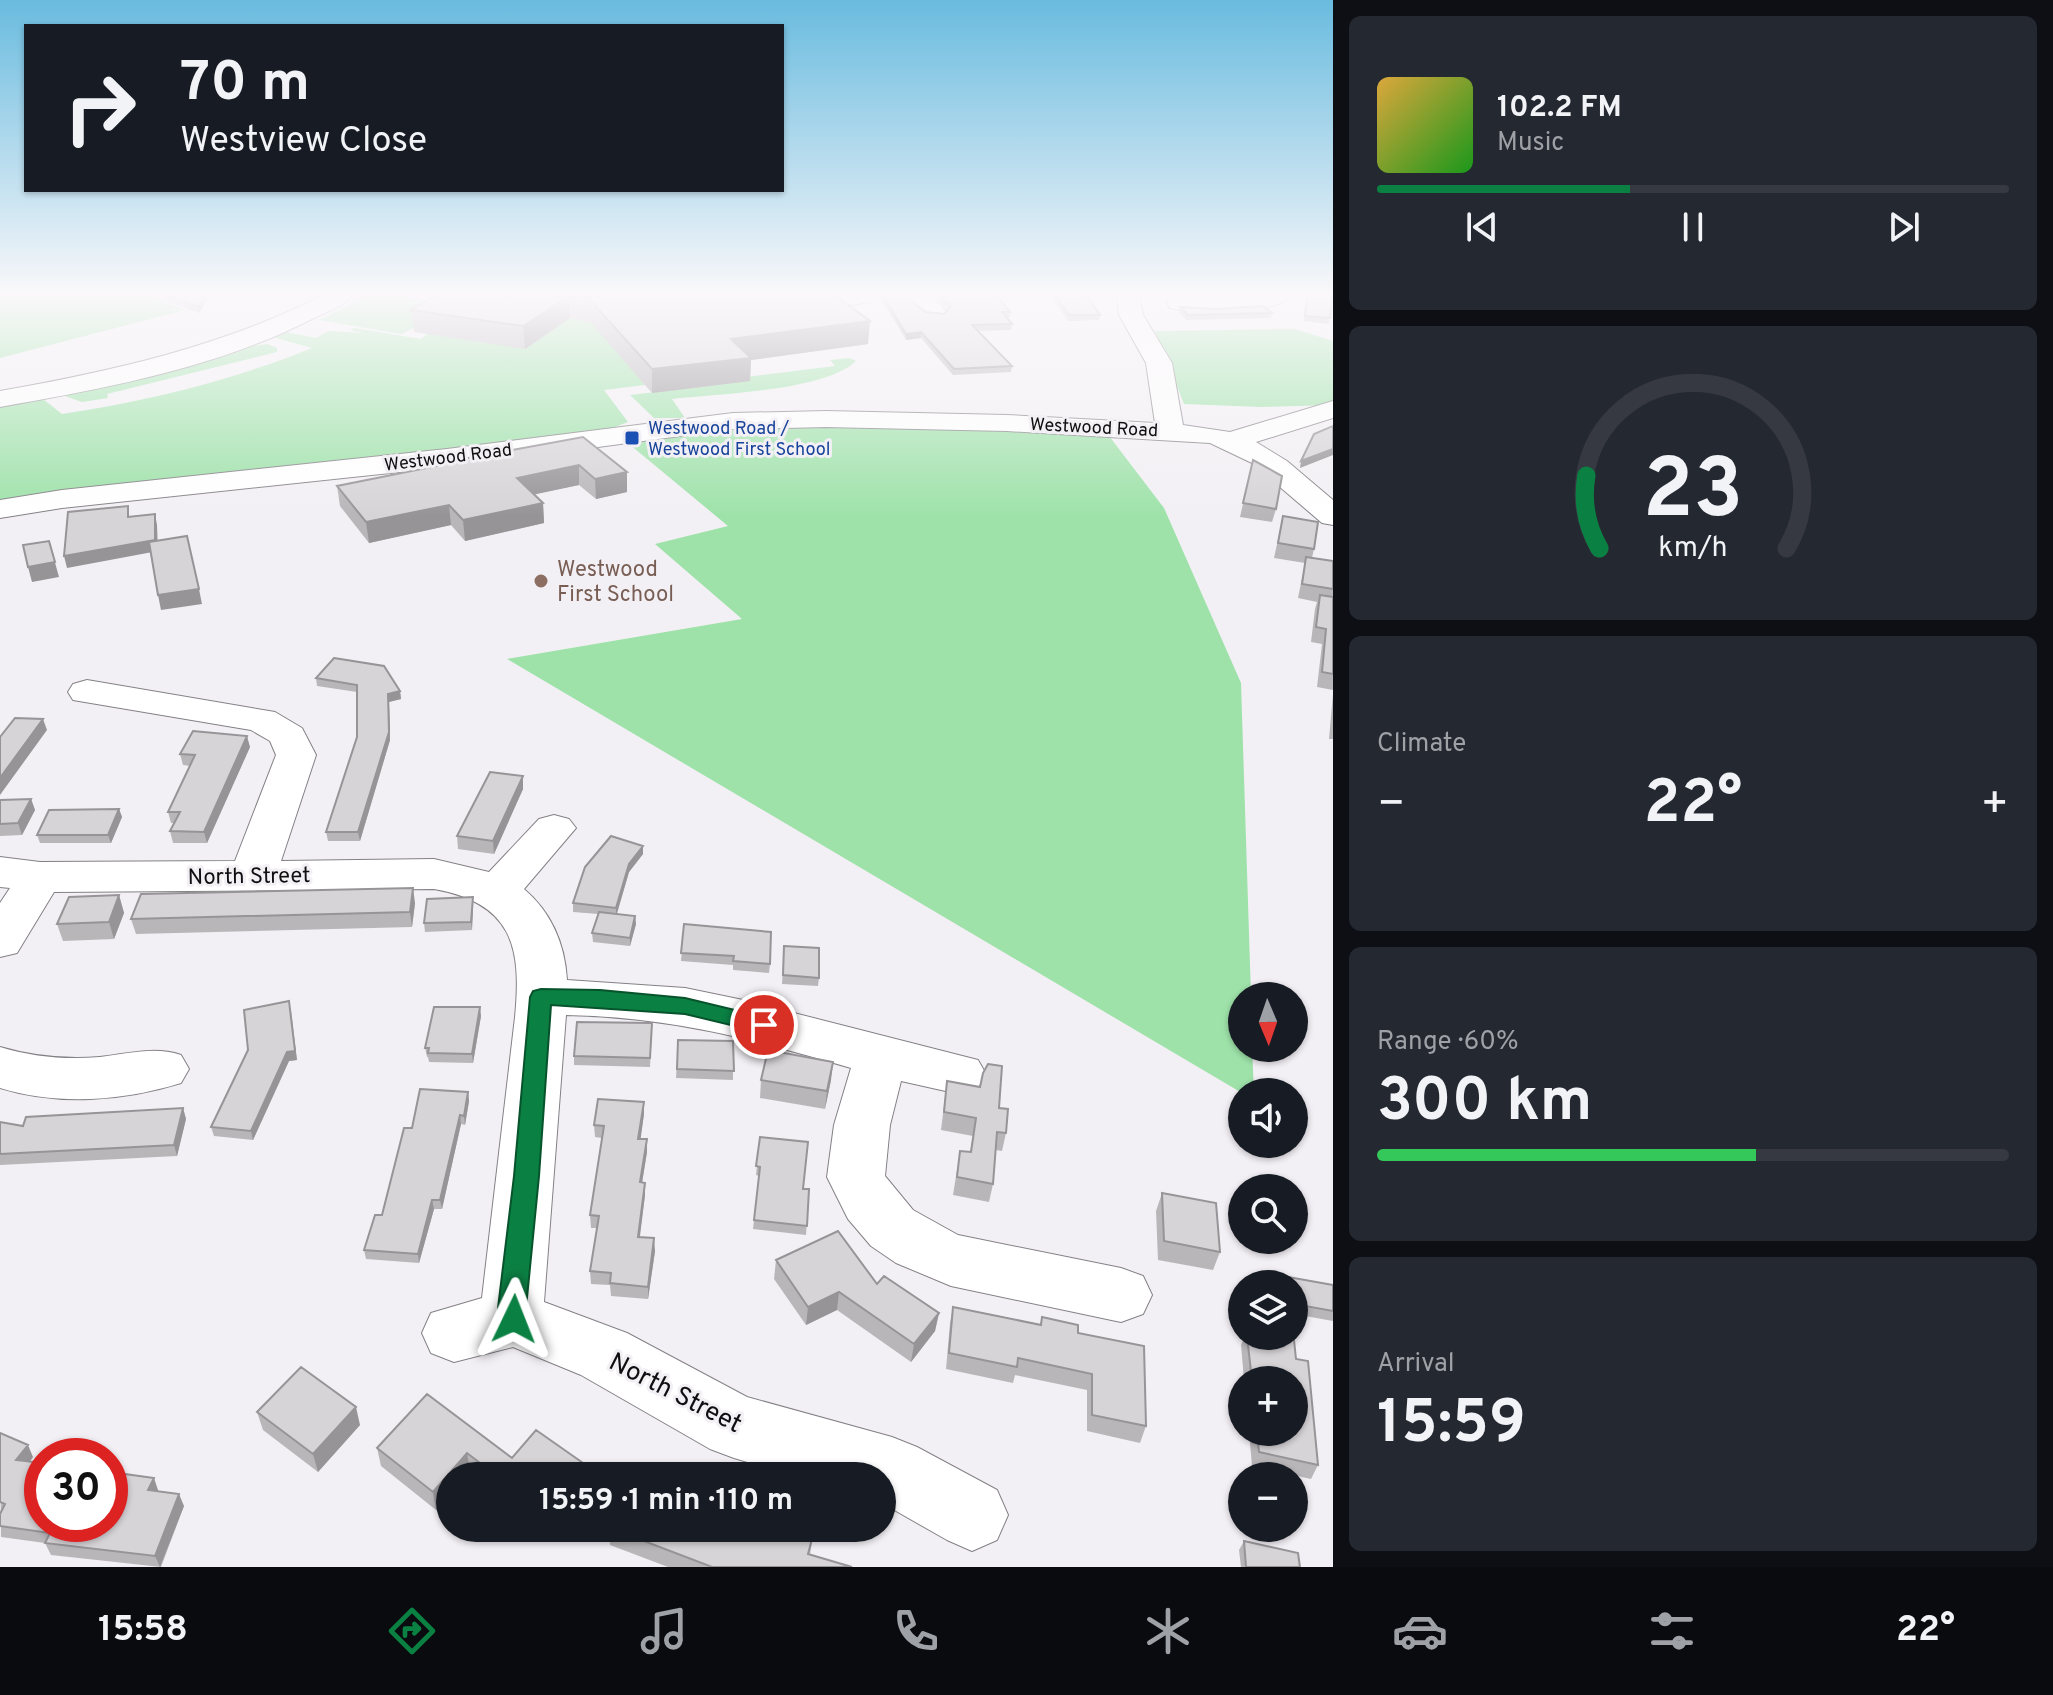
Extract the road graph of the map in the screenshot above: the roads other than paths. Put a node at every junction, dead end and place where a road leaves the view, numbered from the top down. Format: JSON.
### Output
{"nodes":[{"id":1,"x":154,"y":369,"type":"edge"},
{"id":2,"x":1160,"y":369,"type":"edge"},
{"id":3,"x":0,"y":399,"type":"edge"},
{"id":4,"x":1333,"y":409,"type":"edge"},
{"id":5,"x":1170,"y":431,"type":"junction"},
{"id":6,"x":1232,"y":440,"type":"junction"},
{"id":7,"x":0,"y":509,"type":"edge"},
{"id":8,"x":1333,"y":516,"type":"edge"},
{"id":9,"x":87,"y":692,"type":"dead end"},
{"id":10,"x":554,"y":828,"type":"dead end"},
{"id":11,"x":20,"y":874,"type":"edge"},
{"id":12,"x":253,"y":875,"type":"junction"},
{"id":13,"x":497,"y":891,"type":"junction"},
{"id":14,"x":0,"y":941,"type":"edge"},
{"id":15,"x":541,"y":997,"type":"junction"},
{"id":16,"x":881,"y":1057,"type":"junction"},
{"id":17,"x":0,"y":1067,"type":"edge"},
{"id":18,"x":162,"y":1069,"type":"dead end"},
{"id":19,"x":959,"y":1074,"type":"dead end"},
{"id":20,"x":1121,"y":1295,"type":"dead end"},
{"id":21,"x":972,"y":1515,"type":"dead end"}],
"edges":[{"from":1,"to":3,"type":"street"},
{"from":2,"to":5,"type":"street"},
{"from":4,"to":6,"type":"street"},
{"from":5,"to":6,"type":"street","name":"Westwood Road"},
{"from":5,"to":7,"type":"street","name":"Westwood Road"},
{"from":6,"to":8,"type":"street"},
{"from":9,"to":12,"type":"street"},
{"from":10,"to":13,"type":"street"},
{"from":11,"to":12,"type":"street","name":"North Street"},
{"from":11,"to":14,"type":"street"},
{"from":12,"to":13,"type":"street","name":"North Street"},
{"from":13,"to":15,"type":"street","name":"North Street"},
{"from":15,"to":16,"type":"street"},
{"from":15,"to":21,"type":"street","name":"North Street"},
{"from":16,"to":19,"type":"street"},
{"from":16,"to":20,"type":"street"},
{"from":17,"to":18,"type":"street"}]}
